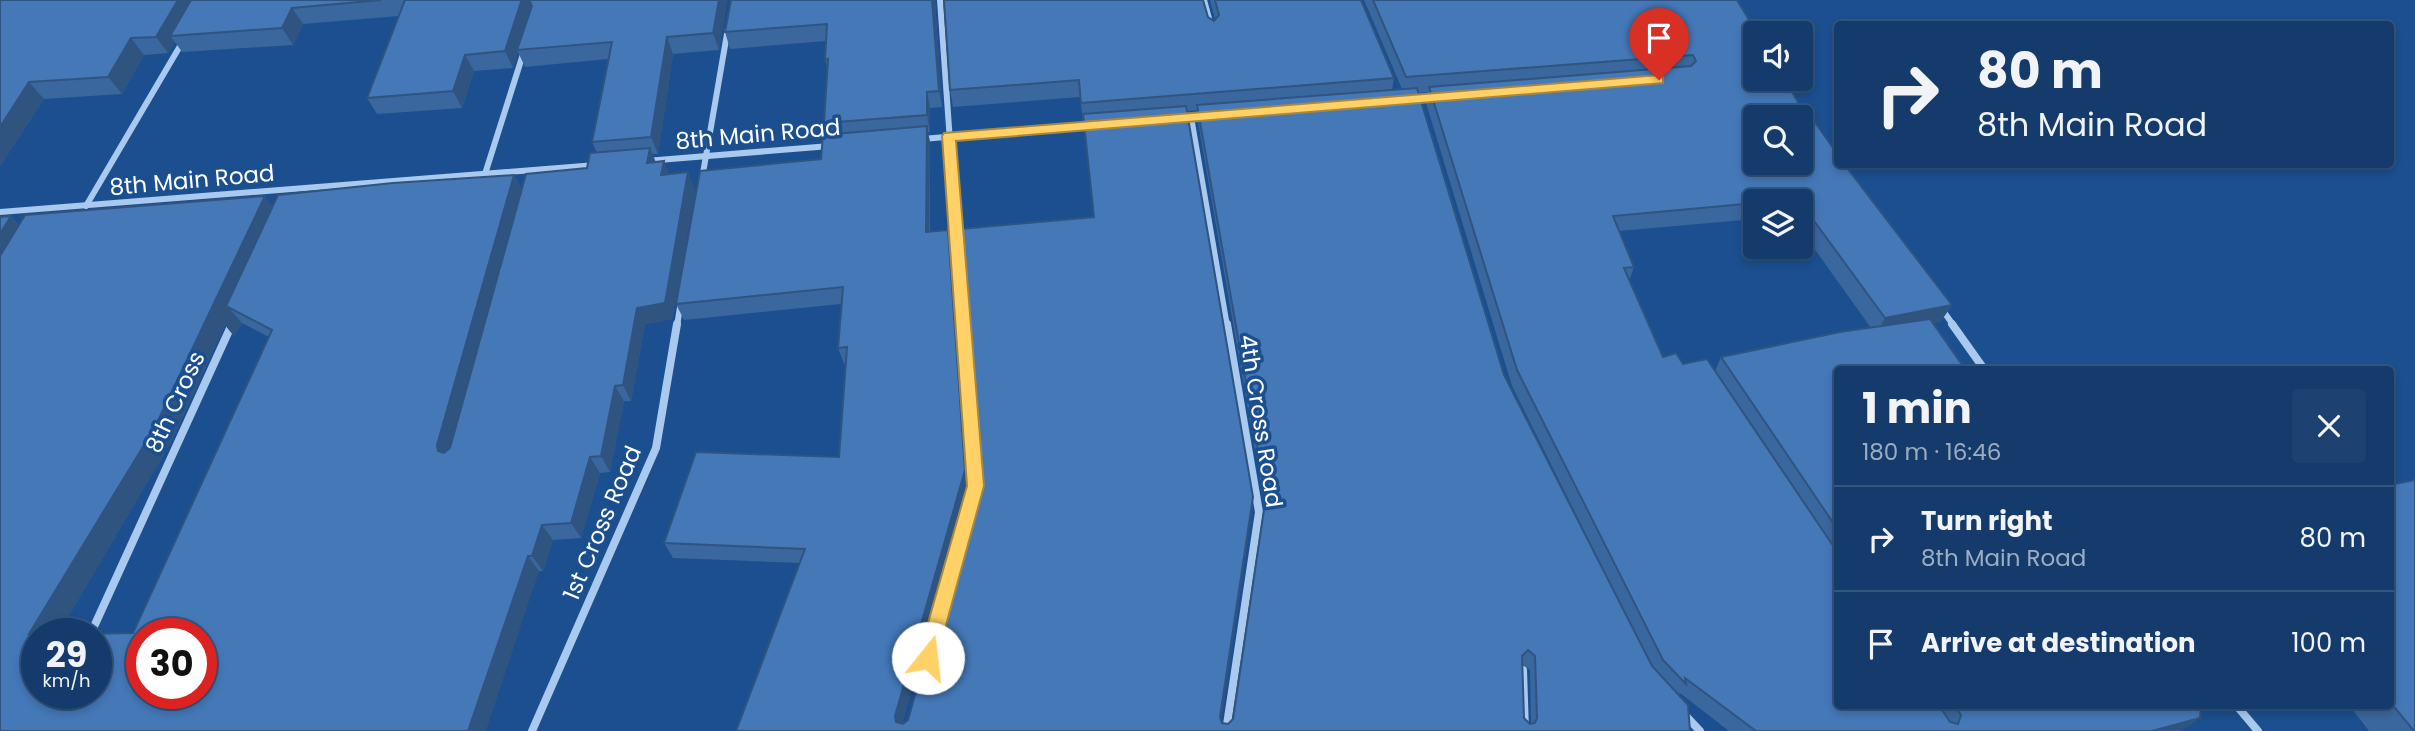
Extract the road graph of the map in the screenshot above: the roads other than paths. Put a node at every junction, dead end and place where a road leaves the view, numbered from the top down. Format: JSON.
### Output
{"nodes":[{"id":1,"x":940,"y":0,"type":"edge"},
{"id":2,"x":1204,"y":0,"type":"edge"},
{"id":3,"x":728,"y":26,"type":"edge"},
{"id":4,"x":1213,"y":32,"type":"edge"},
{"id":5,"x":186,"y":34,"type":"edge"},
{"id":6,"x":526,"y":47,"type":"edge"},
{"id":7,"x":1219,"y":115,"type":"edge"},
{"id":8,"x":1191,"y":117,"type":"junction"},
{"id":9,"x":1178,"y":118,"type":"edge"},
{"id":10,"x":1097,"y":125,"type":"edge"},
{"id":11,"x":949,"y":136,"type":"junction"},
{"id":12,"x":908,"y":140,"type":"edge"},
{"id":13,"x":841,"y":145,"type":"edge"},
{"id":14,"x":706,"y":156,"type":"junction"},
{"id":15,"x":640,"y":162,"type":"edge"},
{"id":16,"x":601,"y":165,"type":"edge"},
{"id":17,"x":535,"y":170,"type":"junction"},
{"id":18,"x":485,"y":174,"type":"junction"},
{"id":19,"x":531,"y":183,"type":"edge"},
{"id":20,"x":701,"y":183,"type":"edge"},
{"id":21,"x":293,"y":189,"type":"junction"},
{"id":22,"x":288,"y":202,"type":"edge"},
{"id":23,"x":86,"y":206,"type":"junction"},
{"id":24,"x":48,"y":209,"type":"junction"},
{"id":25,"x":0,"y":212,"type":"edge"},
{"id":26,"x":41,"y":220,"type":"edge"},
{"id":27,"x":683,"y":289,"type":"edge"},
{"id":28,"x":1932,"y":297,"type":"edge"},
{"id":29,"x":236,"y":315,"type":"edge"},
{"id":30,"x":1982,"y":366,"type":"edge"},
{"id":31,"x":972,"y":499,"type":"edge"},
{"id":32,"x":98,"y":618,"type":"edge"},
{"id":33,"x":1523,"y":670,"type":"edge"},
{"id":34,"x":1675,"y":704,"type":"edge"},
{"id":35,"x":2239,"y":709,"type":"edge"},
{"id":36,"x":533,"y":731,"type":"edge"},
{"id":37,"x":1226,"y":731,"type":"edge"},
{"id":38,"x":1525,"y":731,"type":"edge"},
{"id":39,"x":1700,"y":731,"type":"edge"},
{"id":40,"x":2258,"y":731,"type":"edge"}],
"edges":[{"from":1,"to":11,"type":"street"},
{"from":2,"to":4,"type":"street"},
{"from":3,"to":14,"type":"street"},
{"from":5,"to":23,"type":"street"},
{"from":6,"to":18,"type":"street"},
{"from":7,"to":8,"type":"street"},
{"from":8,"to":9,"type":"street"},
{"from":8,"to":37,"type":"street","name":"4th Cross Road"},
{"from":10,"to":11,"type":"street"},
{"from":11,"to":12,"type":"street"},
{"from":11,"to":31,"type":"street"},
{"from":13,"to":14,"type":"street","name":"8th Main Road"},
{"from":14,"to":15,"type":"street","name":"8th Main Road"},
{"from":14,"to":20,"type":"street"},
{"from":16,"to":17,"type":"street","name":"8th Main Road"},
{"from":17,"to":18,"type":"street","name":"8th Main Road"},
{"from":17,"to":19,"type":"street"},
{"from":18,"to":21,"type":"street","name":"8th Main Road"},
{"from":21,"to":22,"type":"street"},
{"from":21,"to":23,"type":"street","name":"8th Main Road"},
{"from":23,"to":24,"type":"street","name":"8th Main Road"},
{"from":24,"to":25,"type":"street","name":"8th Main Road"},
{"from":24,"to":26,"type":"street"},
{"from":27,"to":36,"type":"street","name":"1st Cross Road"},
{"from":28,"to":30,"type":"street"},
{"from":29,"to":32,"type":"street","name":"8th Cross"},
{"from":33,"to":38,"type":"street"},
{"from":34,"to":39,"type":"street"},
{"from":35,"to":40,"type":"street"}]}
